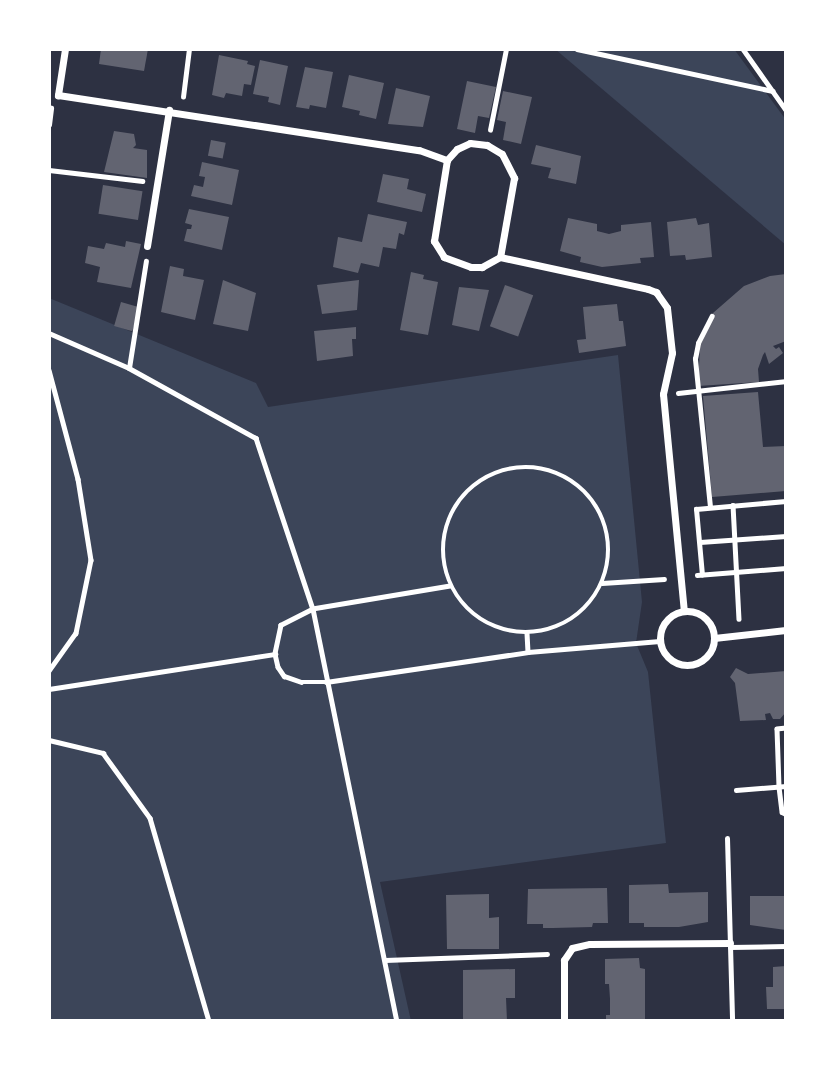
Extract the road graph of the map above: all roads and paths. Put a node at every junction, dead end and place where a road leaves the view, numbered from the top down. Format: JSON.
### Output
{"nodes":[{"id":1,"x":65,"y":49,"type":"edge"},
{"id":2,"x":189,"y":49,"type":"edge"},
{"id":3,"x":506,"y":49,"type":"edge"},
{"id":4,"x":577,"y":49,"type":"edge"},
{"id":5,"x":743,"y":49,"type":"edge"},
{"id":6,"x":773,"y":91,"type":"junction"},
{"id":7,"x":49,"y":93,"type":"edge"},
{"id":8,"x":58,"y":95,"type":"junction"},
{"id":9,"x":169,"y":110,"type":"junction"},
{"id":10,"x":786,"y":110,"type":"edge"},
{"id":11,"x":181,"y":112,"type":"junction"},
{"id":12,"x":486,"y":145,"type":"junction"},
{"id":13,"x":447,"y":160,"type":"junction"},
{"id":14,"x":49,"y":170,"type":"edge"},
{"id":15,"x":157,"y":182,"type":"junction"},
{"id":16,"x":147,"y":246,"type":"joint"},
{"id":17,"x":500,"y":257,"type":"junction"},
{"id":18,"x":712,"y":316,"type":"dead end"},
{"id":19,"x":49,"y":333,"type":"edge"},
{"id":20,"x":129,"y":369,"type":"junction"},
{"id":21,"x":49,"y":370,"type":"edge"},
{"id":22,"x":786,"y":382,"type":"edge"},
{"id":23,"x":663,"y":394,"type":"junction"},
{"id":24,"x":786,"y":501,"type":"edge"},
{"id":25,"x":733,"y":505,"type":"junction"},
{"id":26,"x":710,"y":507,"type":"junction"},
{"id":27,"x":786,"y":536,"type":"edge"},
{"id":28,"x":734,"y":539,"type":"junction"},
{"id":29,"x":699,"y":542,"type":"junction"},
{"id":30,"x":786,"y":568,"type":"edge"},
{"id":31,"x":737,"y":572,"type":"junction"},
{"id":32,"x":702,"y":575,"type":"junction"},
{"id":33,"x":682,"y":577,"type":"junction"},
{"id":34,"x":603,"y":583,"type":"junction"},
{"id":35,"x":450,"y":586,"type":"junction"},
{"id":36,"x":313,"y":609,"type":"junction"},
{"id":37,"x":684,"y":611,"type":"junction"},
{"id":38,"x":739,"y":620,"type":"dead end"},
{"id":39,"x":786,"y":631,"type":"edge"},
{"id":40,"x":527,"y":633,"type":"junction"},
{"id":41,"x":714,"y":638,"type":"junction"},
{"id":42,"x":660,"y":641,"type":"junction"},
{"id":43,"x":528,"y":652,"type":"junction"},
{"id":44,"x":275,"y":654,"type":"junction"},
{"id":45,"x":49,"y":671,"type":"edge"},
{"id":46,"x":326,"y":682,"type":"junction"},
{"id":47,"x":49,"y":688,"type":"edge"},
{"id":48,"x":786,"y":728,"type":"edge"},
{"id":49,"x":49,"y":740,"type":"edge"},
{"id":50,"x":786,"y":786,"type":"edge"},
{"id":51,"x":779,"y":787,"type":"junction"},
{"id":52,"x":736,"y":790,"type":"dead end"},
{"id":53,"x":786,"y":814,"type":"edge"},
{"id":54,"x":727,"y":838,"type":"dead end"},
{"id":55,"x":730,"y":945,"type":"junction"},
{"id":56,"x":786,"y":946,"type":"edge"},
{"id":57,"x":566,"y":953,"type":"junction"},
{"id":58,"x":385,"y":960,"type":"junction"},
{"id":59,"x":209,"y":1021,"type":"edge"},
{"id":60,"x":397,"y":1021,"type":"edge"},
{"id":61,"x":564,"y":1021,"type":"edge"},
{"id":62,"x":732,"y":1021,"type":"edge"}],
"edges":[{"from":1,"to":8,"type":"street"},
{"from":2,"to":11,"type":"path"},
{"from":3,"to":12,"type":"path"},
{"from":4,"to":6,"type":"path"},
{"from":5,"to":6,"type":"path"},
{"from":6,"to":10,"type":"path"},
{"from":7,"to":8,"type":"street"},
{"from":8,"to":9,"type":"street"},
{"from":9,"to":11,"type":"street"},
{"from":9,"to":15,"type":"street"},
{"from":11,"to":13,"type":"street"},
{"from":12,"to":13,"type":"street"},
{"from":12,"to":17,"type":"street"},
{"from":13,"to":17,"type":"street"},
{"from":14,"to":15,"type":"path"},
{"from":15,"to":16,"type":"street"},
{"from":16,"to":20,"type":"path"},
{"from":17,"to":23,"type":"street"},
{"from":18,"to":26,"type":"path"},
{"from":19,"to":20,"type":"path"},
{"from":20,"to":36,"type":"path"},
{"from":21,"to":45,"type":"path"},
{"from":22,"to":23,"type":"path"},
{"from":23,"to":33,"type":"street"},
{"from":24,"to":25,"type":"path"},
{"from":25,"to":26,"type":"path"},
{"from":25,"to":28,"type":"path"},
{"from":26,"to":29,"type":"path"},
{"from":27,"to":28,"type":"path"},
{"from":28,"to":29,"type":"path"},
{"from":28,"to":31,"type":"path"},
{"from":29,"to":32,"type":"path"},
{"from":30,"to":31,"type":"path"},
{"from":31,"to":32,"type":"path"},
{"from":31,"to":38,"type":"path"},
{"from":32,"to":33,"type":"path"},
{"from":33,"to":34,"type":"path"},
{"from":33,"to":37,"type":"street"},
{"from":34,"to":35,"type":"path"},
{"from":34,"to":40,"type":"path"},
{"from":35,"to":36,"type":"path"},
{"from":35,"to":40,"type":"path"},
{"from":36,"to":44,"type":"path"},
{"from":36,"to":46,"type":"path"},
{"from":37,"to":41,"type":"street"},
{"from":37,"to":42,"type":"street"},
{"from":39,"to":41,"type":"street"},
{"from":40,"to":43,"type":"path"},
{"from":41,"to":42,"type":"street"},
{"from":42,"to":43,"type":"path"},
{"from":43,"to":46,"type":"path"},
{"from":44,"to":46,"type":"path"},
{"from":44,"to":47,"type":"path"},
{"from":46,"to":58,"type":"path"},
{"from":48,"to":51,"type":"path"},
{"from":49,"to":59,"type":"path"},
{"from":50,"to":51,"type":"path"},
{"from":51,"to":52,"type":"path"},
{"from":51,"to":53,"type":"path"},
{"from":54,"to":55,"type":"lane"},
{"from":55,"to":56,"type":"lane"},
{"from":55,"to":57,"type":"street"},
{"from":55,"to":62,"type":"lane"},
{"from":57,"to":58,"type":"path"},
{"from":57,"to":61,"type":"street"},
{"from":58,"to":60,"type":"path"}]}
